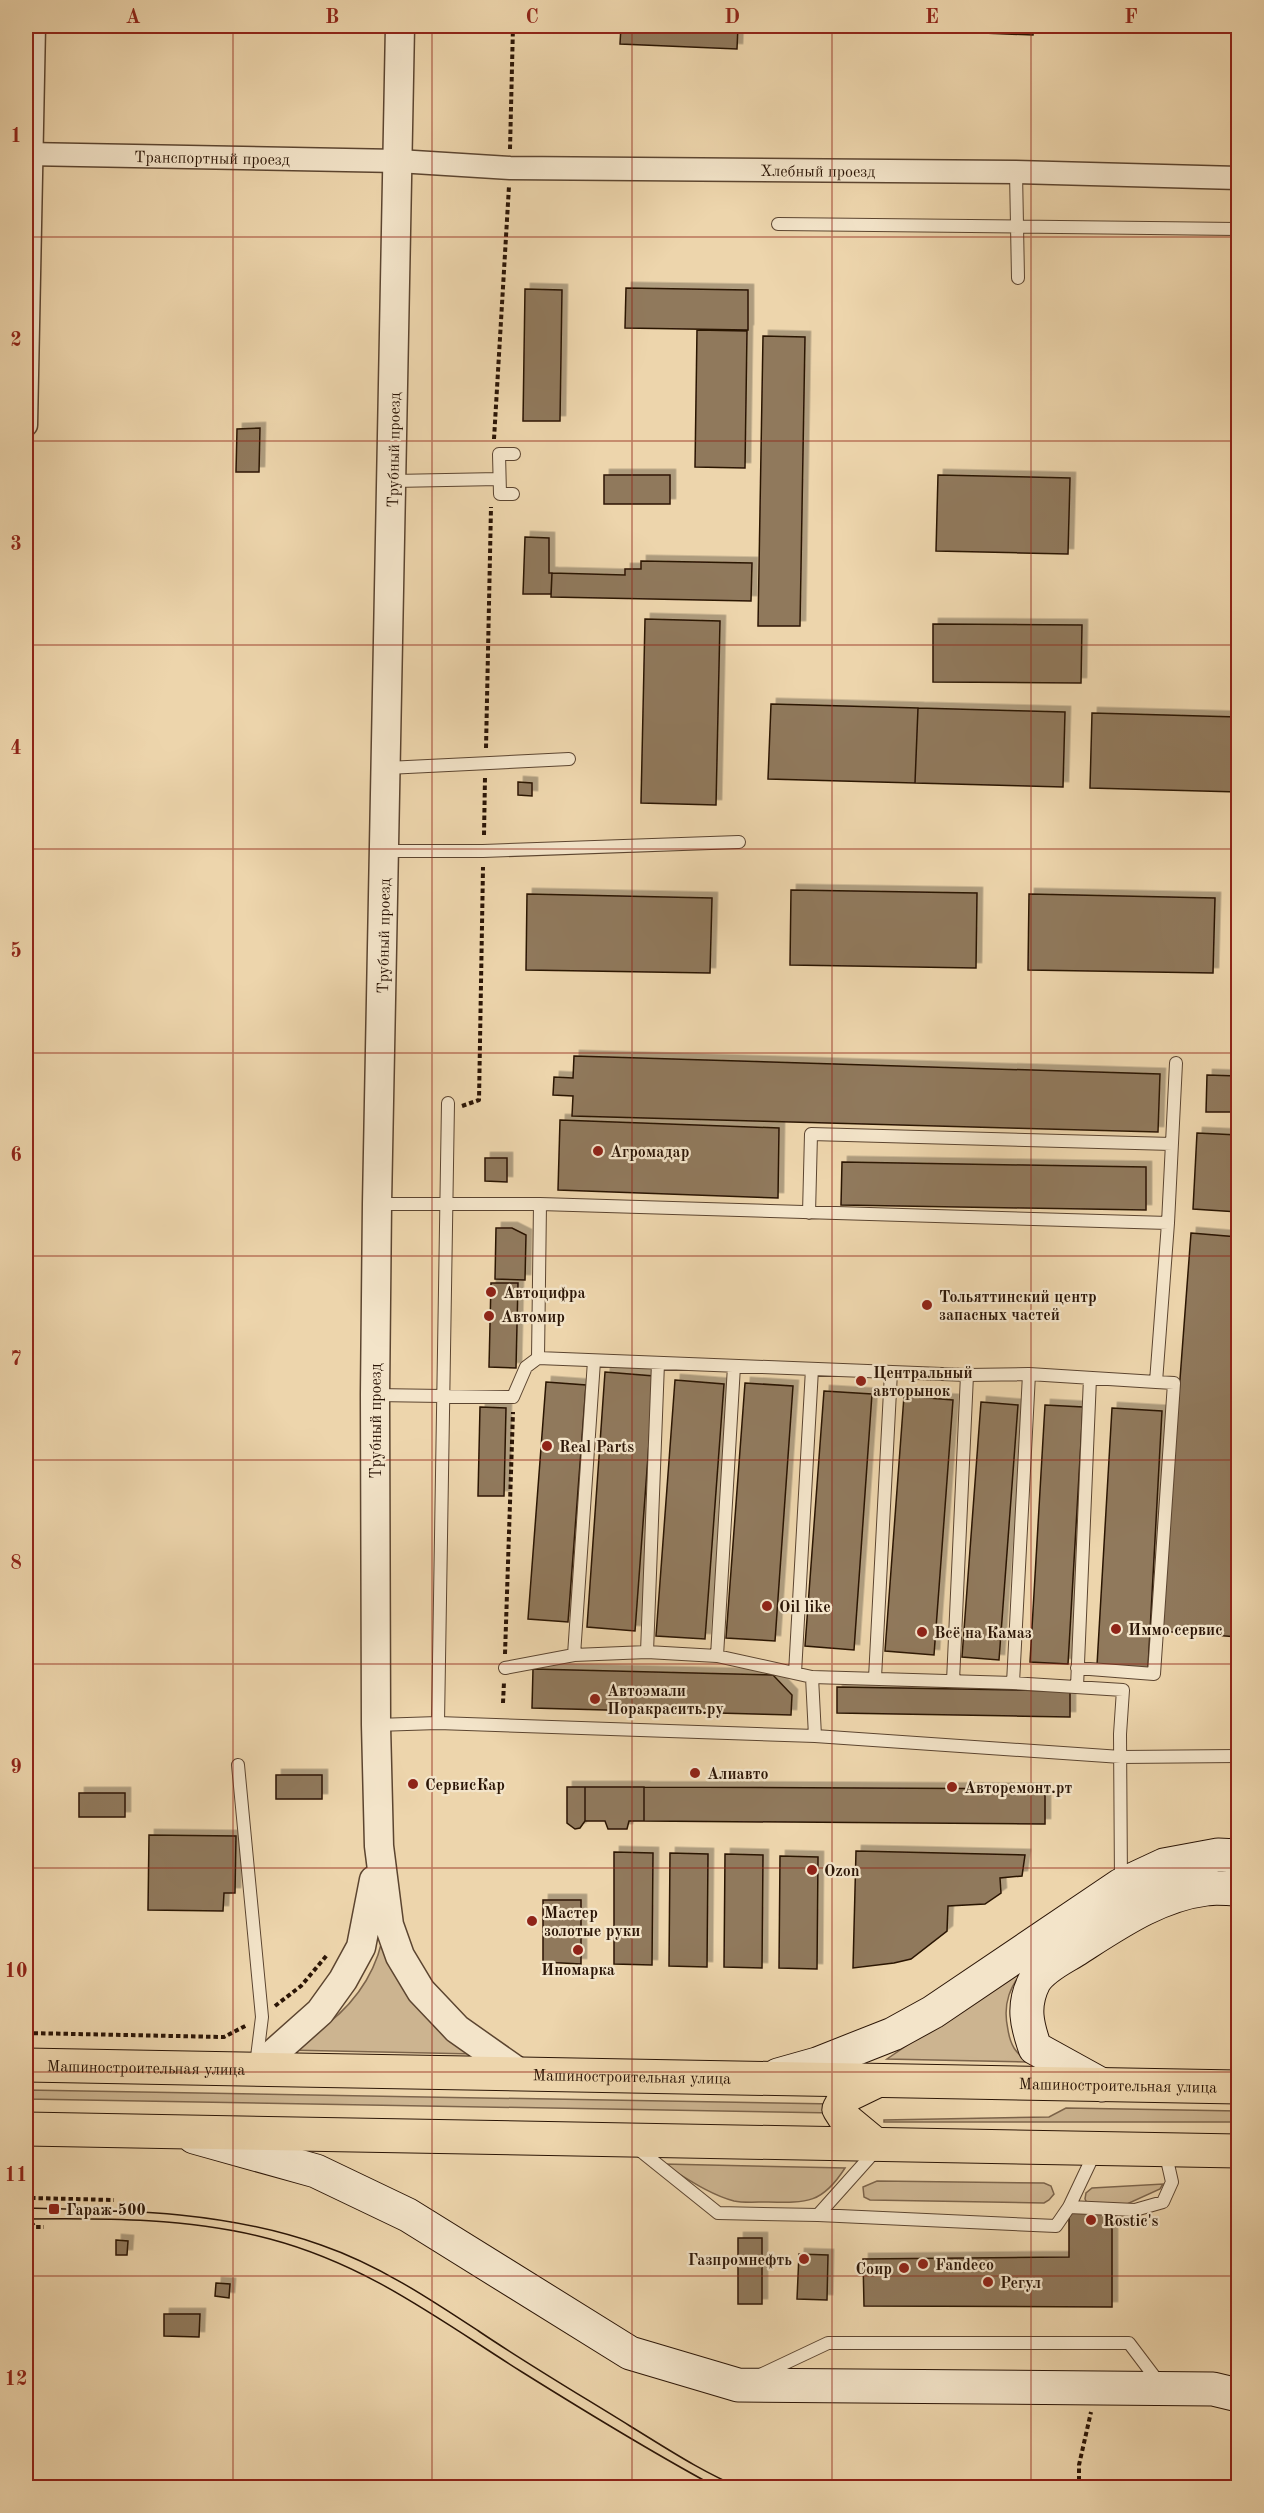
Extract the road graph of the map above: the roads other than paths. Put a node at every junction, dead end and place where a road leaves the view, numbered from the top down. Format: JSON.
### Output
{"nodes":[{"id":1,"x":34,"y":26,"type":"edge"},
{"id":2,"x":400,"y":26,"type":"edge"},
{"id":3,"x":28,"y":154,"type":"edge"},
{"id":4,"x":398,"y":161,"type":"junction"},
{"id":5,"x":1016,"y":172,"type":"junction"},
{"id":6,"x":1239,"y":178,"type":"edge"},
{"id":7,"x":778,"y":224,"type":"dead end"},
{"id":8,"x":1017,"y":228,"type":"junction"},
{"id":9,"x":1239,"y":230,"type":"edge"},
{"id":10,"x":1018,"y":278,"type":"dead end"},
{"id":11,"x":26,"y":396,"type":"edge"},
{"id":12,"x":26,"y":425,"type":"edge"},
{"id":13,"x":514,"y":454,"type":"dead end"},
{"id":14,"x":495,"y":479,"type":"junction"},
{"id":15,"x":393,"y":481,"type":"junction"},
{"id":16,"x":513,"y":494,"type":"dead end"},
{"id":17,"x":569,"y":759,"type":"dead end"},
{"id":18,"x":387,"y":768,"type":"junction"},
{"id":19,"x":739,"y":842,"type":"dead end"},
{"id":20,"x":385,"y":851,"type":"junction"},
{"id":21,"x":1176,"y":1063,"type":"dead end"},
{"id":22,"x":448,"y":1107,"type":"road end"},
{"id":23,"x":1172,"y":1144,"type":"junction"},
{"id":24,"x":377,"y":1204,"type":"junction"},
{"id":25,"x":446,"y":1204,"type":"junction"},
{"id":26,"x":540,"y":1204,"type":"junction"},
{"id":27,"x":809,"y":1212,"type":"junction"},
{"id":28,"x":1168,"y":1223,"type":"junction"},
{"id":29,"x":538,"y":1358,"type":"junction"},
{"id":30,"x":594,"y":1362,"type":"junction"},
{"id":31,"x":658,"y":1363,"type":"junction"},
{"id":32,"x":734,"y":1366,"type":"junction"},
{"id":33,"x":812,"y":1369,"type":"junction"},
{"id":34,"x":891,"y":1372,"type":"junction"},
{"id":35,"x":1029,"y":1374,"type":"junction"},
{"id":36,"x":967,"y":1375,"type":"junction"},
{"id":37,"x":1090,"y":1378,"type":"junction"},
{"id":38,"x":1156,"y":1382,"type":"junction"},
{"id":39,"x":375,"y":1395,"type":"junction"},
{"id":40,"x":445,"y":1395,"type":"junction"},
{"id":41,"x":647,"y":1652,"type":"junction"},
{"id":42,"x":574,"y":1655,"type":"junction"},
{"id":43,"x":717,"y":1656,"type":"junction"},
{"id":44,"x":505,"y":1668,"type":"road end"},
{"id":45,"x":1077,"y":1668,"type":"junction"},
{"id":46,"x":795,"y":1673,"type":"junction"},
{"id":47,"x":812,"y":1677,"type":"junction"},
{"id":48,"x":875,"y":1678,"type":"junction"},
{"id":49,"x":953,"y":1681,"type":"junction"},
{"id":50,"x":1013,"y":1683,"type":"junction"},
{"id":51,"x":1077,"y":1687,"type":"junction"},
{"id":52,"x":438,"y":1723,"type":"junction"},
{"id":53,"x":376,"y":1725,"type":"junction"},
{"id":54,"x":815,"y":1736,"type":"junction"},
{"id":55,"x":1239,"y":1756,"type":"edge"},
{"id":56,"x":1121,"y":1757,"type":"junction"},
{"id":57,"x":238,"y":1765,"type":"dead end"},
{"id":58,"x":379,"y":1846,"type":"junction"},
{"id":59,"x":1239,"y":1856,"type":"edge"},
{"id":60,"x":1121,"y":1885,"type":"junction"},
{"id":61,"x":1239,"y":1889,"type":"edge"},
{"id":62,"x":26,"y":2065,"type":"edge"},
{"id":63,"x":256,"y":2069,"type":"junction"},
{"id":64,"x":520,"y":2074,"type":"junction"},
{"id":65,"x":764,"y":2078,"type":"junction"},
{"id":66,"x":877,"y":2081,"type":"junction"},
{"id":67,"x":1102,"y":2085,"type":"junction"},
{"id":68,"x":1239,"y":2087,"type":"edge"},
{"id":69,"x":172,"y":2131,"type":"junction"},
{"id":70,"x":29,"y":2137,"type":"edge"},
{"id":71,"x":626,"y":2140,"type":"junction"},
{"id":72,"x":878,"y":2144,"type":"junction"},
{"id":73,"x":1096,"y":2148,"type":"junction"},
{"id":74,"x":1164,"y":2149,"type":"junction"},
{"id":75,"x":1239,"y":2151,"type":"edge"},
{"id":76,"x":1069,"y":2207,"type":"junction"},
{"id":77,"x":818,"y":2215,"type":"junction"},
{"id":78,"x":738,"y":2385,"type":"junction"},
{"id":79,"x":1164,"y":2389,"type":"junction"},
{"id":80,"x":1239,"y":2395,"type":"edge"}],
"edges":[{"from":1,"to":3,"type":"street"},
{"from":2,"to":4,"type":"street","name":"Трубный проезд"},
{"from":3,"to":4,"type":"street","name":"Транспортный проезд"},
{"from":3,"to":11,"type":"street"},
{"from":4,"to":5,"type":"street","name":"Хлебный проезд"},
{"from":4,"to":15,"type":"street","name":"Трубный проезд"},
{"from":5,"to":6,"type":"street","name":"Хлебный проезд"},
{"from":5,"to":8,"type":"lane"},
{"from":7,"to":8,"type":"lane"},
{"from":8,"to":9,"type":"lane"},
{"from":8,"to":10,"type":"lane"},
{"from":11,"to":12,"type":"street"},
{"from":13,"to":14,"type":"lane"},
{"from":14,"to":15,"type":"lane"},
{"from":14,"to":16,"type":"lane"},
{"from":15,"to":18,"type":"street","name":"Трубный проезд"},
{"from":17,"to":18,"type":"lane"},
{"from":18,"to":20,"type":"street","name":"Трубный проезд"},
{"from":19,"to":20,"type":"lane"},
{"from":20,"to":24,"type":"street","name":"Трубный проезд"},
{"from":21,"to":23,"type":"lane"},
{"from":22,"to":25,"type":"lane"},
{"from":23,"to":27,"type":"lane"},
{"from":23,"to":28,"type":"lane"},
{"from":24,"to":25,"type":"lane"},
{"from":24,"to":39,"type":"street","name":"Трубный проезд"},
{"from":25,"to":26,"type":"lane"},
{"from":25,"to":40,"type":"lane"},
{"from":26,"to":27,"type":"lane"},
{"from":26,"to":29,"type":"lane"},
{"from":27,"to":28,"type":"lane"},
{"from":28,"to":38,"type":"lane"},
{"from":29,"to":30,"type":"lane"},
{"from":29,"to":40,"type":"lane"},
{"from":30,"to":31,"type":"lane"},
{"from":30,"to":42,"type":"lane"},
{"from":31,"to":32,"type":"lane"},
{"from":31,"to":41,"type":"lane"},
{"from":32,"to":33,"type":"lane"},
{"from":32,"to":43,"type":"lane"},
{"from":33,"to":34,"type":"lane"},
{"from":33,"to":46,"type":"lane"},
{"from":34,"to":36,"type":"lane"},
{"from":34,"to":48,"type":"lane"},
{"from":35,"to":36,"type":"lane"},
{"from":35,"to":37,"type":"lane"},
{"from":35,"to":50,"type":"lane"},
{"from":36,"to":49,"type":"lane"},
{"from":37,"to":38,"type":"lane"},
{"from":37,"to":45,"type":"lane"},
{"from":38,"to":45,"type":"lane"},
{"from":39,"to":40,"type":"lane"},
{"from":39,"to":53,"type":"street","name":"Трубный проезд"},
{"from":40,"to":52,"type":"lane"},
{"from":41,"to":42,"type":"lane"},
{"from":41,"to":43,"type":"lane"},
{"from":42,"to":44,"type":"lane"},
{"from":43,"to":46,"type":"lane"},
{"from":45,"to":51,"type":"lane"},
{"from":46,"to":47,"type":"lane"},
{"from":47,"to":48,"type":"lane"},
{"from":47,"to":54,"type":"lane"},
{"from":48,"to":49,"type":"lane"},
{"from":49,"to":50,"type":"lane"},
{"from":50,"to":51,"type":"lane"},
{"from":51,"to":56,"type":"lane"},
{"from":52,"to":53,"type":"lane"},
{"from":52,"to":54,"type":"lane"},
{"from":53,"to":58,"type":"street","name":"Трубный проезд"},
{"from":54,"to":56,"type":"lane"},
{"from":55,"to":56,"type":"lane"},
{"from":56,"to":60,"type":"lane"},
{"from":57,"to":63,"type":"lane"},
{"from":58,"to":63,"type":"street"},
{"from":58,"to":64,"type":"street"},
{"from":59,"to":60,"type":"main road"},
{"from":60,"to":65,"type":"main road"},
{"from":61,"to":67,"type":"main road"},
{"from":62,"to":63,"type":"main road","name":"Машиностроительная улица"},
{"from":63,"to":64,"type":"main road","name":"Машиностроительная улица"},
{"from":64,"to":65,"type":"main road","name":"Машиностроительная улица"},
{"from":65,"to":66,"type":"main road","name":"Машиностроительная улица"},
{"from":66,"to":67,"type":"main road","name":"Машиностроительная улица"},
{"from":66,"to":72,"type":"main road"},
{"from":67,"to":68,"type":"main road","name":"Машиностроительная улица"},
{"from":69,"to":70,"type":"main road"},
{"from":69,"to":71,"type":"main road"},
{"from":69,"to":78,"type":"main road"},
{"from":71,"to":72,"type":"main road"},
{"from":71,"to":77,"type":"lane"},
{"from":72,"to":73,"type":"main road"},
{"from":72,"to":77,"type":"lane"},
{"from":73,"to":74,"type":"main road"},
{"from":73,"to":76,"type":"lane"},
{"from":74,"to":75,"type":"main road"},
{"from":74,"to":76,"type":"lane"},
{"from":76,"to":77,"type":"lane"},
{"from":78,"to":79,"type":"main road"},
{"from":78,"to":79,"type":"lane"},
{"from":79,"to":80,"type":"main road"}]}
